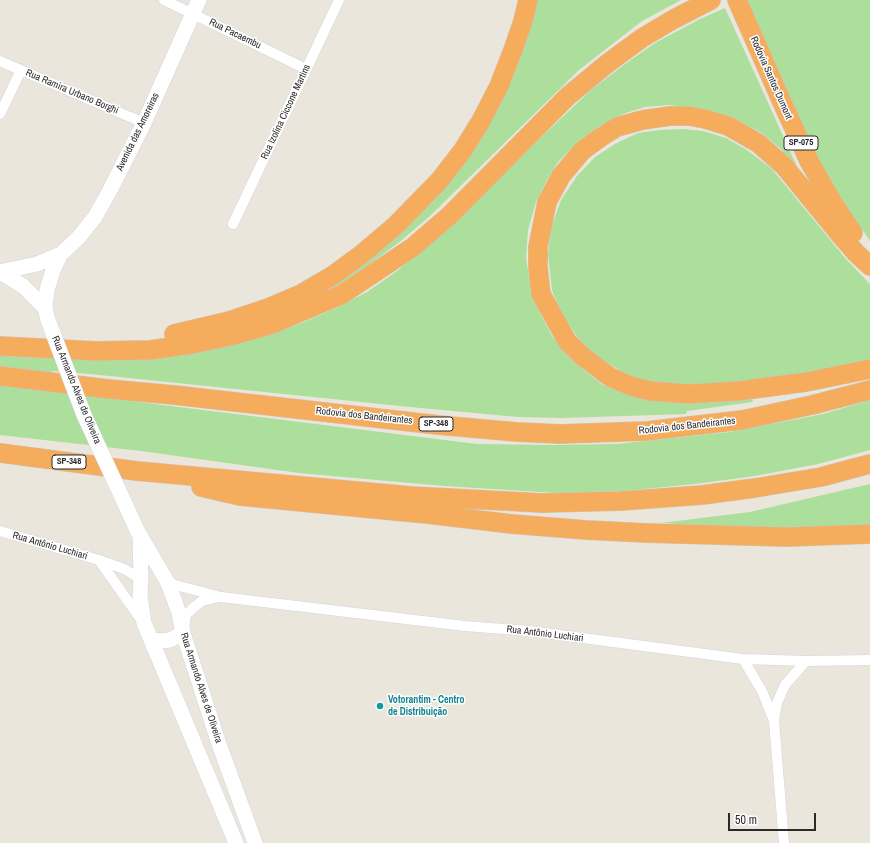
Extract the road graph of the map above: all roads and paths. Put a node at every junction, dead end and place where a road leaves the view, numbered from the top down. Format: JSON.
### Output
{"nodes":[{"id":1,"x":164,"y":0,"type":"edge"},
{"id":2,"x":339,"y":0,"type":"edge"},
{"id":3,"x":528,"y":0,"type":"edge"},
{"id":4,"x":711,"y":0,"type":"edge"},
{"id":5,"x":737,"y":0,"type":"edge"},
{"id":6,"x":196,"y":7,"type":"edge"},
{"id":7,"x":0,"y":61,"type":"edge"},
{"id":8,"x":306,"y":69,"type":"junction"},
{"id":9,"x":21,"y":70,"type":"junction"},
{"id":10,"x":0,"y":114,"type":"edge"},
{"id":11,"x":144,"y":123,"type":"junction"},
{"id":12,"x":233,"y":224,"type":"dead end"},
{"id":13,"x":61,"y":254,"type":"junction"},
{"id":14,"x":870,"y":258,"type":"edge"},
{"id":15,"x":870,"y":266,"type":"edge"},
{"id":16,"x":0,"y":272,"type":"edge"},
{"id":17,"x":47,"y":314,"type":"junction"},
{"id":18,"x":0,"y":346,"type":"edge"},
{"id":19,"x":45,"y":349,"type":"junction"},
{"id":20,"x":870,"y":369,"type":"edge"},
{"id":21,"x":0,"y":376,"type":"edge"},
{"id":22,"x":870,"y":390,"type":"edge"},
{"id":23,"x":0,"y":453,"type":"edge"},
{"id":24,"x":870,"y":464,"type":"edge"},
{"id":25,"x":137,"y":471,"type":"junction"},
{"id":26,"x":0,"y":532,"type":"edge"},
{"id":27,"x":870,"y":534,"type":"edge"},
{"id":28,"x":139,"y":535,"type":"junction"},
{"id":29,"x":99,"y":560,"type":"junction"},
{"id":30,"x":141,"y":579,"type":"junction"},
{"id":31,"x":168,"y":583,"type":"junction"},
{"id":32,"x":221,"y":596,"type":"junction"},
{"id":33,"x":144,"y":623,"type":"junction"},
{"id":34,"x":183,"y":633,"type":"junction"},
{"id":35,"x":152,"y":640,"type":"junction"},
{"id":36,"x":743,"y":659,"type":"junction"},
{"id":37,"x":870,"y":660,"type":"edge"},
{"id":38,"x":806,"y":661,"type":"junction"},
{"id":39,"x":774,"y":720,"type":"junction"},
{"id":40,"x":236,"y":843,"type":"edge"},
{"id":41,"x":254,"y":843,"type":"edge"},
{"id":42,"x":784,"y":843,"type":"edge"}],
"edges":[{"from":1,"to":6,"type":"street","name":"Rua Pacaembu"},
{"from":2,"to":8,"type":"street","name":"Rua Izolina Ciccone Martins"},
{"from":3,"to":19,"type":"highway"},
{"from":4,"to":19,"type":"highway"},
{"from":5,"to":14,"type":"highway","name":"Rodovia Santos Dumont","number":"SP-075"},
{"from":6,"to":8,"type":"street","name":"Rua Pacaembu"},
{"from":6,"to":11,"type":"main road","name":"Avenida das Amoreiras"},
{"from":7,"to":9,"type":"street","name":"Rua Ramira Urbano Borghi"},
{"from":8,"to":12,"type":"street","name":"Rua Izolina Ciccone Martins"},
{"from":9,"to":10,"type":"street"},
{"from":9,"to":11,"type":"street","name":"Rua Ramira Urbano Borghi"},
{"from":11,"to":13,"type":"main road","name":"Avenida das Amoreiras"},
{"from":13,"to":16,"type":"main road","name":"Avenida das Amoreiras"},
{"from":13,"to":17,"type":"main road","name":"Avenida das Amoreiras"},
{"from":15,"to":20,"type":"highway"},
{"from":16,"to":17,"type":"main road","name":"Avenida das Amoreiras"},
{"from":17,"to":28,"type":"main road","name":"Rua Armando Alves de Oliveira","bridge":true},
{"from":18,"to":19,"type":"highway"},
{"from":21,"to":22,"type":"highway","name":"Rodovia dos Bandeirantes","number":"SP-348"},
{"from":23,"to":25,"type":"highway","number":"SP-348"},
{"from":24,"to":25,"type":"highway","number":"SP-348"},
{"from":25,"to":27,"type":"highway"},
{"from":26,"to":29,"type":"street","name":"Rua Antônio Luchiari"},
{"from":28,"to":30,"type":"main road","name":"Rua Armando Alves de Oliveira"},
{"from":28,"to":31,"type":"main road","name":"Rua Armando Alves de Oliveira"},
{"from":29,"to":30,"type":"street","name":"Rua Antônio Luchiari"},
{"from":29,"to":33,"type":"street","name":"Rua Antônio Luchiari"},
{"from":30,"to":31,"type":"main road"},
{"from":30,"to":33,"type":"main road","name":"Rua Armando Alves de Oliveira"},
{"from":31,"to":32,"type":"street","name":"Rua Antônio Luchiari"},
{"from":31,"to":34,"type":"main road","name":"Rua Armando Alves de Oliveira"},
{"from":32,"to":34,"type":"street","name":"Rua Antônio Luchiari"},
{"from":32,"to":36,"type":"street","name":"Rua Antônio Luchiari"},
{"from":33,"to":35,"type":"main road","name":"Rua Armando Alves de Oliveira"},
{"from":34,"to":35,"type":"main road"},
{"from":34,"to":41,"type":"main road","name":"Rua Armando Alves de Oliveira"},
{"from":35,"to":40,"type":"main road","name":"Rua Armando Alves de Oliveira"},
{"from":36,"to":38,"type":"street","name":"Rua Antônio Luchiari"},
{"from":36,"to":39,"type":"street"},
{"from":37,"to":38,"type":"street","name":"Rua Antônio Luchiari"},
{"from":38,"to":39,"type":"street"},
{"from":39,"to":42,"type":"street"}]}
